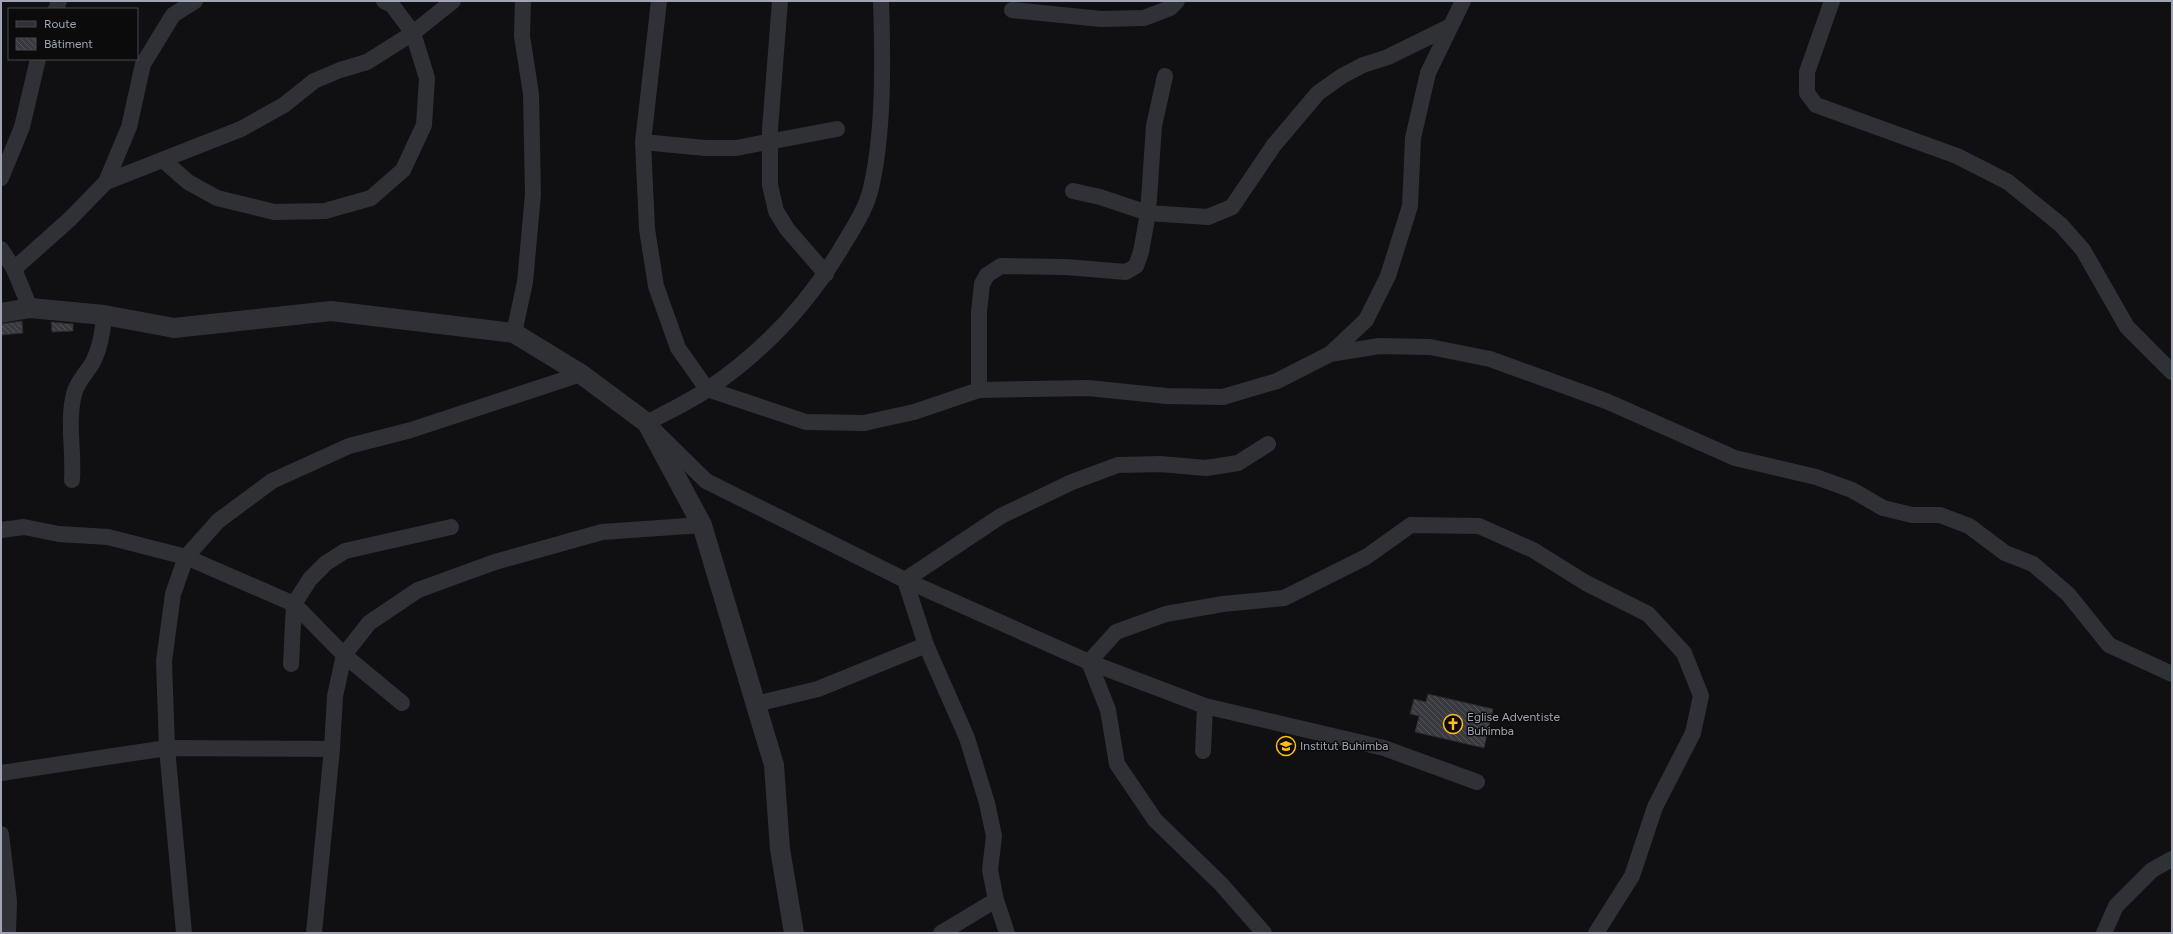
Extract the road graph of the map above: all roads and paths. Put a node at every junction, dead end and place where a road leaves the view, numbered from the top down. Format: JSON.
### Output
{"nodes":[{"id":1,"x":195,"y":1,"type":"edge"},
{"id":2,"x":384,"y":1,"type":"edge"},
{"id":3,"x":453,"y":1,"type":"edge"},
{"id":4,"x":523,"y":1,"type":"edge"},
{"id":5,"x":659,"y":1,"type":"edge"},
{"id":6,"x":780,"y":1,"type":"edge"},
{"id":7,"x":881,"y":1,"type":"edge"},
{"id":8,"x":1177,"y":1,"type":"edge"},
{"id":9,"x":1463,"y":1,"type":"edge"},
{"id":10,"x":1832,"y":1,"type":"edge"},
{"id":11,"x":1022,"y":8,"type":"edge"},
{"id":12,"x":1451,"y":26,"type":"junction"},
{"id":13,"x":413,"y":33,"type":"junction"},
{"id":14,"x":38,"y":60,"type":"edge"},
{"id":15,"x":1165,"y":76,"type":"dead end"},
{"id":16,"x":837,"y":129,"type":"dead end"},
{"id":17,"x":770,"y":141,"type":"junction"},
{"id":18,"x":643,"y":142,"type":"junction"},
{"id":19,"x":163,"y":160,"type":"junction"},
{"id":20,"x":1,"y":178,"type":"edge"},
{"id":21,"x":106,"y":182,"type":"junction"},
{"id":22,"x":1073,"y":191,"type":"dead end"},
{"id":23,"x":1148,"y":213,"type":"junction"},
{"id":24,"x":1,"y":249,"type":"edge"},
{"id":25,"x":14,"y":269,"type":"junction"},
{"id":26,"x":826,"y":274,"type":"junction"},
{"id":27,"x":30,"y":308,"type":"junction"},
{"id":28,"x":1,"y":313,"type":"edge"},
{"id":29,"x":104,"y":315,"type":"junction"},
{"id":30,"x":514,"y":333,"type":"junction"},
{"id":31,"x":1330,"y":354,"type":"junction"},
{"id":32,"x":2172,"y":372,"type":"edge"},
{"id":33,"x":581,"y":374,"type":"junction"},
{"id":34,"x":707,"y":389,"type":"junction"},
{"id":35,"x":979,"y":390,"type":"junction"},
{"id":36,"x":647,"y":423,"type":"junction"},
{"id":37,"x":1268,"y":444,"type":"dead end"},
{"id":38,"x":72,"y":480,"type":"dead end"},
{"id":39,"x":702,"y":525,"type":"junction"},
{"id":40,"x":451,"y":527,"type":"dead end"},
{"id":41,"x":1,"y":530,"type":"edge"},
{"id":42,"x":186,"y":557,"type":"junction"},
{"id":43,"x":905,"y":580,"type":"junction"},
{"id":44,"x":294,"y":604,"type":"junction"},
{"id":45,"x":926,"y":645,"type":"junction"},
{"id":46,"x":344,"y":655,"type":"junction"},
{"id":47,"x":1089,"y":662,"type":"junction"},
{"id":48,"x":291,"y":664,"type":"dead end"},
{"id":49,"x":2172,"y":674,"type":"edge"},
{"id":50,"x":402,"y":703,"type":"dead end"},
{"id":51,"x":756,"y":704,"type":"junction"},
{"id":52,"x":1205,"y":706,"type":"junction"},
{"id":53,"x":167,"y":748,"type":"junction"},
{"id":54,"x":332,"y":749,"type":"junction"},
{"id":55,"x":1203,"y":751,"type":"dead end"},
{"id":56,"x":1,"y":773,"type":"edge"},
{"id":57,"x":1477,"y":782,"type":"dead end"},
{"id":58,"x":1,"y":834,"type":"edge"},
{"id":59,"x":2172,"y":859,"type":"edge"},
{"id":60,"x":996,"y":900,"type":"junction"},
{"id":61,"x":8,"y":933,"type":"edge"},
{"id":62,"x":184,"y":933,"type":"edge"},
{"id":63,"x":314,"y":933,"type":"edge"},
{"id":64,"x":794,"y":933,"type":"edge"},
{"id":65,"x":941,"y":933,"type":"edge"},
{"id":66,"x":1007,"y":933,"type":"edge"},
{"id":67,"x":1264,"y":933,"type":"edge"},
{"id":68,"x":1596,"y":933,"type":"edge"},
{"id":69,"x":2104,"y":933,"type":"edge"}],
"edges":[{"from":1,"to":21,"type":"street"},
{"from":2,"to":13,"type":"street"},
{"from":3,"to":13,"type":"street"},
{"from":4,"to":30,"type":"street"},
{"from":5,"to":18,"type":"street"},
{"from":6,"to":17,"type":"street"},
{"from":7,"to":26,"type":"street"},
{"from":8,"to":11,"type":"street"},
{"from":9,"to":12,"type":"street"},
{"from":10,"to":32,"type":"street"},
{"from":12,"to":23,"type":"street"},
{"from":12,"to":31,"type":"street"},
{"from":13,"to":19,"type":"street"},
{"from":13,"to":19,"type":"street"},
{"from":14,"to":20,"type":"street"},
{"from":15,"to":23,"type":"street"},
{"from":16,"to":17,"type":"street"},
{"from":17,"to":18,"type":"street"},
{"from":17,"to":26,"type":"street"},
{"from":18,"to":34,"type":"street"},
{"from":19,"to":21,"type":"street"},
{"from":21,"to":25,"type":"street"},
{"from":22,"to":23,"type":"street"},
{"from":23,"to":35,"type":"street"},
{"from":24,"to":25,"type":"street"},
{"from":25,"to":27,"type":"street"},
{"from":26,"to":34,"type":"street"},
{"from":27,"to":28,"type":"street"},
{"from":27,"to":29,"type":"street"},
{"from":29,"to":30,"type":"street"},
{"from":29,"to":38,"type":"street"},
{"from":30,"to":33,"type":"street"},
{"from":31,"to":35,"type":"street"},
{"from":31,"to":49,"type":"street"},
{"from":33,"to":36,"type":"street"},
{"from":33,"to":42,"type":"street"},
{"from":34,"to":35,"type":"street"},
{"from":34,"to":36,"type":"street"},
{"from":36,"to":39,"type":"street"},
{"from":36,"to":43,"type":"street"},
{"from":37,"to":43,"type":"street"},
{"from":39,"to":46,"type":"street"},
{"from":39,"to":51,"type":"street"},
{"from":40,"to":44,"type":"street"},
{"from":41,"to":42,"type":"street"},
{"from":42,"to":44,"type":"street"},
{"from":42,"to":53,"type":"street"},
{"from":43,"to":45,"type":"street"},
{"from":43,"to":47,"type":"street"},
{"from":44,"to":46,"type":"street"},
{"from":44,"to":48,"type":"street"},
{"from":45,"to":51,"type":"street"},
{"from":45,"to":60,"type":"street"},
{"from":46,"to":50,"type":"street"},
{"from":46,"to":54,"type":"street"},
{"from":47,"to":52,"type":"street"},
{"from":47,"to":67,"type":"street"},
{"from":47,"to":68,"type":"street"},
{"from":51,"to":64,"type":"street"},
{"from":52,"to":55,"type":"street"},
{"from":52,"to":57,"type":"street"},
{"from":53,"to":54,"type":"street"},
{"from":53,"to":56,"type":"street"},
{"from":53,"to":62,"type":"street"},
{"from":54,"to":63,"type":"street"},
{"from":58,"to":61,"type":"street"},
{"from":59,"to":69,"type":"street"},
{"from":60,"to":65,"type":"street"},
{"from":60,"to":66,"type":"street"}]}
